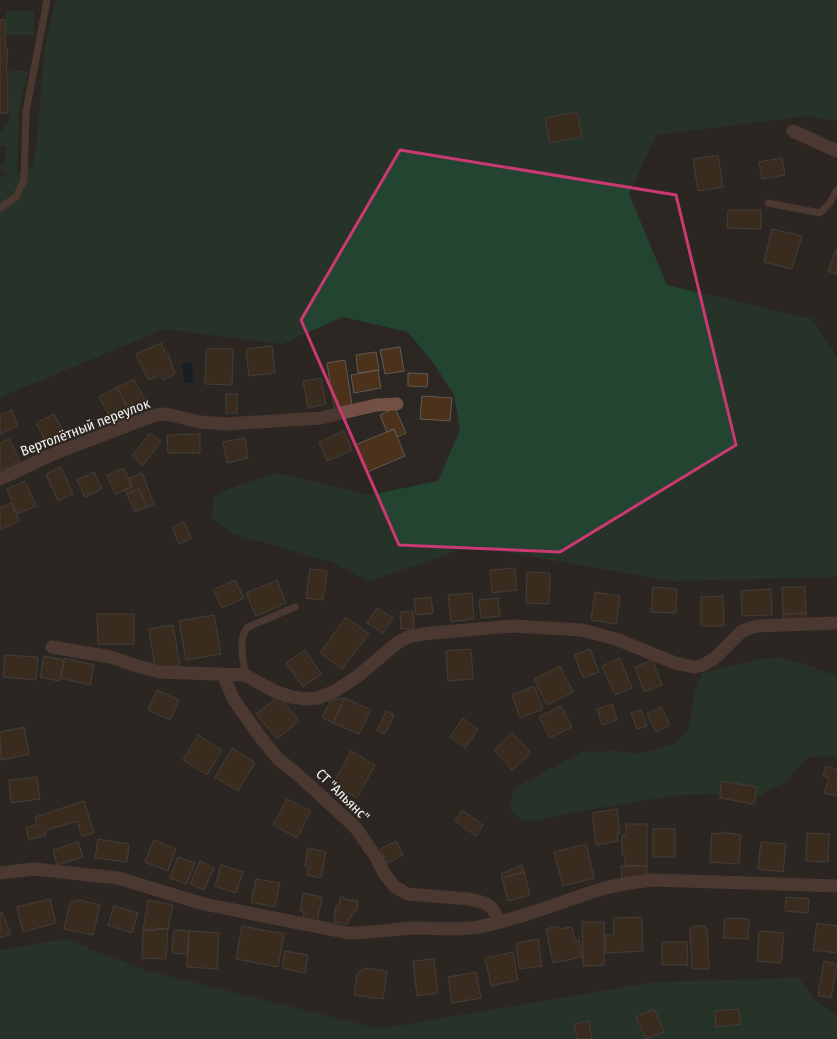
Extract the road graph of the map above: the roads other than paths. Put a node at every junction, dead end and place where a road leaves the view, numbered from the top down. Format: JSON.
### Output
{"nodes":[{"id":1,"x":47,"y":0,"type":"edge"},
{"id":2,"x":793,"y":131,"type":"dead end"},
{"id":3,"x":837,"y":151,"type":"edge"},
{"id":4,"x":837,"y":190,"type":"edge"},
{"id":5,"x":768,"y":203,"type":"dead end"},
{"id":6,"x":0,"y":208,"type":"edge"},
{"id":7,"x":397,"y":404,"type":"dead end"},
{"id":8,"x":0,"y":479,"type":"edge"},
{"id":9,"x":295,"y":607,"type":"dead end"},
{"id":10,"x":836,"y":623,"type":"edge"},
{"id":11,"x":52,"y":647,"type":"dead end"},
{"id":12,"x":223,"y":675,"type":"junction"},
{"id":13,"x":245,"y":675,"type":"junction"},
{"id":14,"x":0,"y":873,"type":"edge"},
{"id":15,"x":837,"y":886,"type":"edge"},
{"id":16,"x":500,"y":922,"type":"junction"}],
"edges":[{"from":1,"to":6,"type":"lane"},
{"from":2,"to":3,"type":"street"},
{"from":4,"to":5,"type":"lane"},
{"from":7,"to":8,"type":"street","name":"Вертолётный переулок"},
{"from":9,"to":13,"type":"lane"},
{"from":10,"to":13,"type":"street"},
{"from":11,"to":12,"type":"street"},
{"from":12,"to":13,"type":"street"},
{"from":12,"to":16,"type":"street","name":"СТ \"Альянс\""},
{"from":14,"to":16,"type":"street"},
{"from":15,"to":16,"type":"street"}]}
